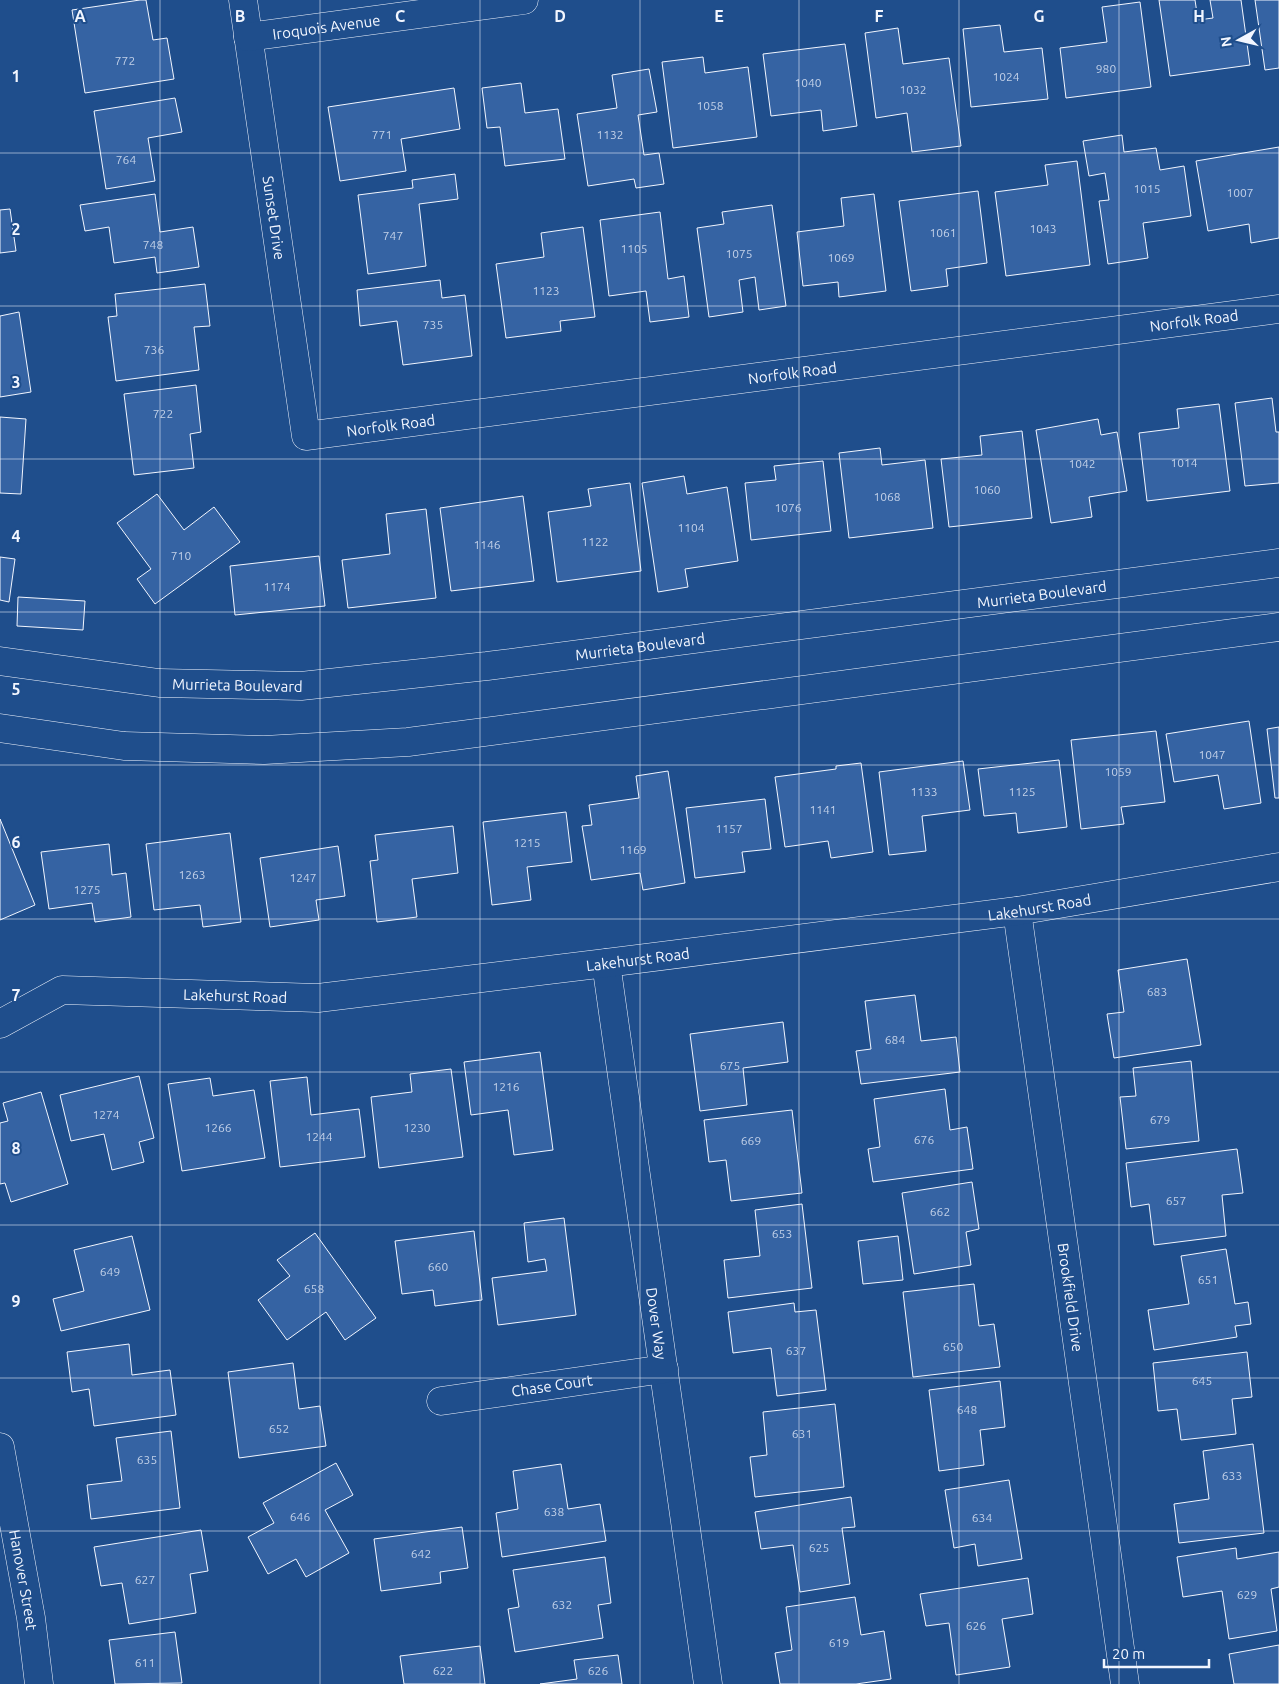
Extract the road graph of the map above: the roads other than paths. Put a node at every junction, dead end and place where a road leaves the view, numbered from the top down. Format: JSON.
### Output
{"nodes":[{"id":1,"x":243,"y":0,"type":"edge"},
{"id":2,"x":524,"y":0,"type":"edge"},
{"id":3,"x":248,"y":37,"type":"junction"},
{"id":4,"x":1279,"y":309,"type":"edge"},
{"id":5,"x":306,"y":436,"type":"joint"},
{"id":6,"x":1279,"y":563,"type":"edge"},
{"id":7,"x":1279,"y":628,"type":"edge"},
{"id":8,"x":0,"y":661,"type":"edge"},
{"id":9,"x":0,"y":728,"type":"edge"},
{"id":10,"x":1279,"y":867,"type":"edge"},
{"id":11,"x":1017,"y":911,"type":"junction"},
{"id":12,"x":606,"y":964,"type":"junction"},
{"id":13,"x":0,"y":1024,"type":"edge"},
{"id":14,"x":664,"y":1369,"type":"junction"},
{"id":15,"x":441,"y":1401,"type":"dead end"},
{"id":16,"x":0,"y":1447,"type":"edge"},
{"id":17,"x":39,"y":1684,"type":"edge"},
{"id":18,"x":708,"y":1684,"type":"edge"},
{"id":19,"x":1125,"y":1684,"type":"edge"}],
"edges":[{"from":1,"to":3,"type":"street","name":"Sunset Drive"},
{"from":2,"to":3,"type":"street","name":"Iroquois Avenue"},
{"from":3,"to":5,"type":"street","name":"Sunset Drive"},
{"from":4,"to":5,"type":"street","name":"Norfolk Road"},
{"from":6,"to":8,"type":"street","name":"Murrieta Boulevard"},
{"from":7,"to":9,"type":"street"},
{"from":10,"to":11,"type":"street","name":"Lakehurst Road"},
{"from":11,"to":12,"type":"street","name":"Lakehurst Road"},
{"from":11,"to":19,"type":"street","name":"Brookfield Drive"},
{"from":12,"to":13,"type":"street","name":"Lakehurst Road"},
{"from":12,"to":14,"type":"street","name":"Dover Way"},
{"from":14,"to":15,"type":"street","name":"Chase Court"},
{"from":14,"to":18,"type":"street","name":"Dover Way"},
{"from":16,"to":17,"type":"street","name":"Hanover Street"}]}
